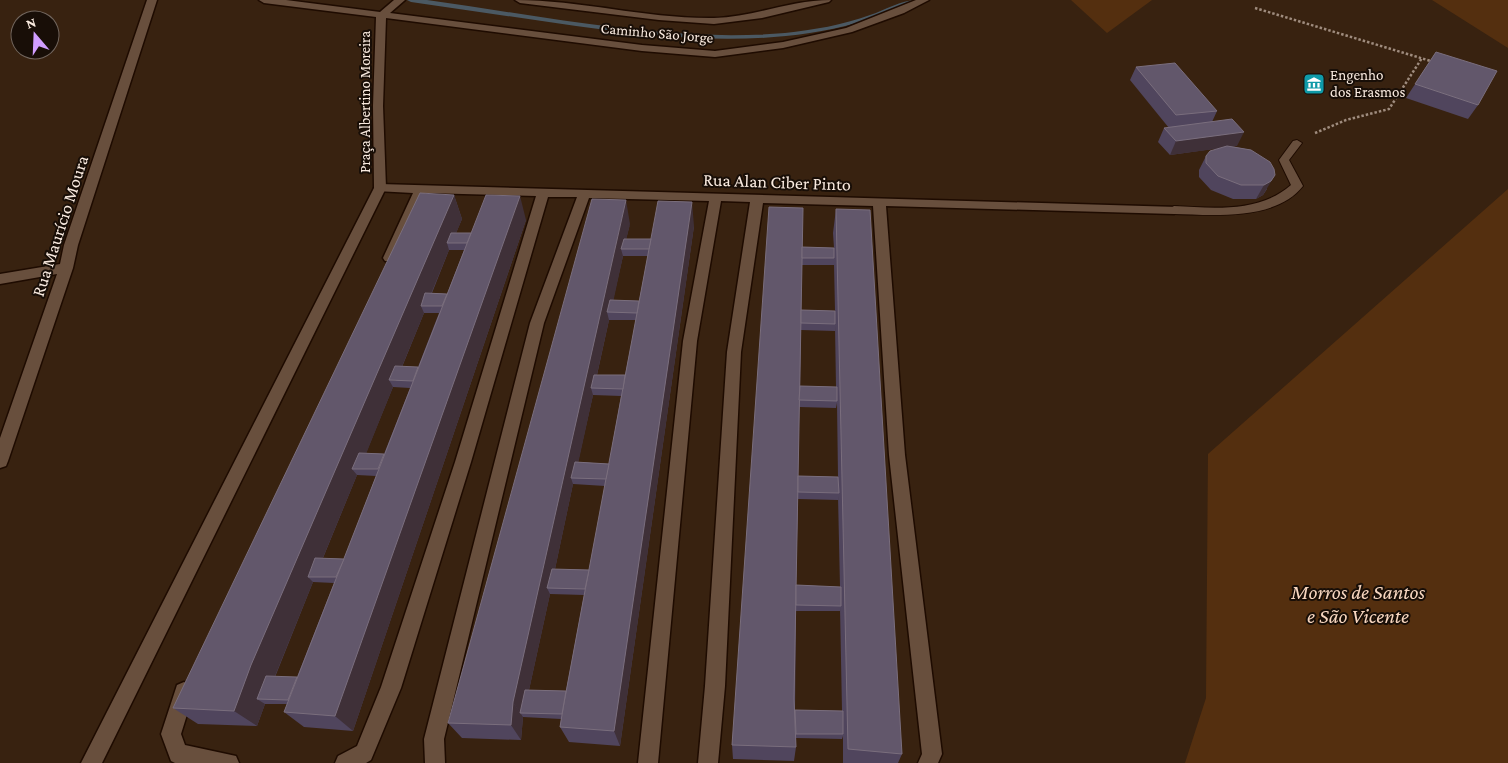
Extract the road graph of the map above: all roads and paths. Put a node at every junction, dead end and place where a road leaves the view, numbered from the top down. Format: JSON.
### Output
{"nodes":[{"id":1,"x":152,"y":0,"type":"edge"},
{"id":2,"x":264,"y":0,"type":"edge"},
{"id":3,"x":520,"y":0,"type":"edge"},
{"id":4,"x":826,"y":0,"type":"edge"},
{"id":5,"x":924,"y":0,"type":"edge"},
{"id":6,"x":397,"y":2,"type":"edge"},
{"id":7,"x":1255,"y":8,"type":"dead end"},
{"id":8,"x":381,"y":16,"type":"junction"},
{"id":9,"x":1422,"y":58,"type":"junction"},
{"id":10,"x":1440,"y":64,"type":"edge"},
{"id":11,"x":1297,"y":143,"type":"joint"},
{"id":12,"x":380,"y":188,"type":"junction"},
{"id":13,"x":421,"y":189,"type":"junction"},
{"id":14,"x":543,"y":192,"type":"junction"},
{"id":15,"x":584,"y":194,"type":"junction"},
{"id":16,"x":716,"y":197,"type":"junction"},
{"id":17,"x":757,"y":198,"type":"junction"},
{"id":18,"x":879,"y":202,"type":"junction"},
{"id":19,"x":1174,"y":210,"type":"joint"},
{"id":20,"x":66,"y":268,"type":"junction"},
{"id":21,"x":382,"y":275,"type":"edge"},
{"id":22,"x":0,"y":279,"type":"edge"},
{"id":23,"x":0,"y":461,"type":"edge"},
{"id":24,"x":188,"y":682,"type":"edge"},
{"id":25,"x":92,"y":763,"type":"edge"},
{"id":26,"x":228,"y":763,"type":"edge"},
{"id":27,"x":346,"y":763,"type":"edge"},
{"id":28,"x":435,"y":763,"type":"edge"},
{"id":29,"x":648,"y":763,"type":"edge"},
{"id":30,"x":708,"y":763,"type":"edge"},
{"id":31,"x":928,"y":763,"type":"edge"}],
"edges":[{"from":1,"to":20,"type":"street","name":"Rua Maurício Moura"},
{"from":2,"to":8,"type":"street","name":"Caminho São Jorge"},
{"from":3,"to":4,"type":"street","name":"Caminho São Jorge"},
{"from":5,"to":8,"type":"street","name":"Caminho São Jorge"},
{"from":6,"to":8,"type":"street"},
{"from":7,"to":9,"type":"path"},
{"from":8,"to":12,"type":"street","name":"Praça Albertino Moreira"},
{"from":9,"to":10,"type":"path"},
{"from":9,"to":11,"type":"path"},
{"from":11,"to":19,"type":"lane"},
{"from":12,"to":13,"type":"street","name":"Rua Alan Ciber Pinto"},
{"from":12,"to":25,"type":"street"},
{"from":13,"to":14,"type":"street","name":"Rua Alan Ciber Pinto"},
{"from":13,"to":21,"type":"street"},
{"from":14,"to":15,"type":"street","name":"Rua Alan Ciber Pinto"},
{"from":14,"to":27,"type":"street"},
{"from":15,"to":16,"type":"street","name":"Rua Alan Ciber Pinto"},
{"from":15,"to":28,"type":"street"},
{"from":16,"to":17,"type":"street","name":"Rua Alan Ciber Pinto"},
{"from":16,"to":29,"type":"street"},
{"from":17,"to":18,"type":"street","name":"Rua Alan Ciber Pinto"},
{"from":17,"to":30,"type":"street"},
{"from":18,"to":19,"type":"street","name":"Rua Alan Ciber Pinto"},
{"from":18,"to":31,"type":"street"},
{"from":20,"to":22,"type":"street"},
{"from":20,"to":23,"type":"street","name":"Rua Maurício Moura"},
{"from":24,"to":26,"type":"street"}]}
